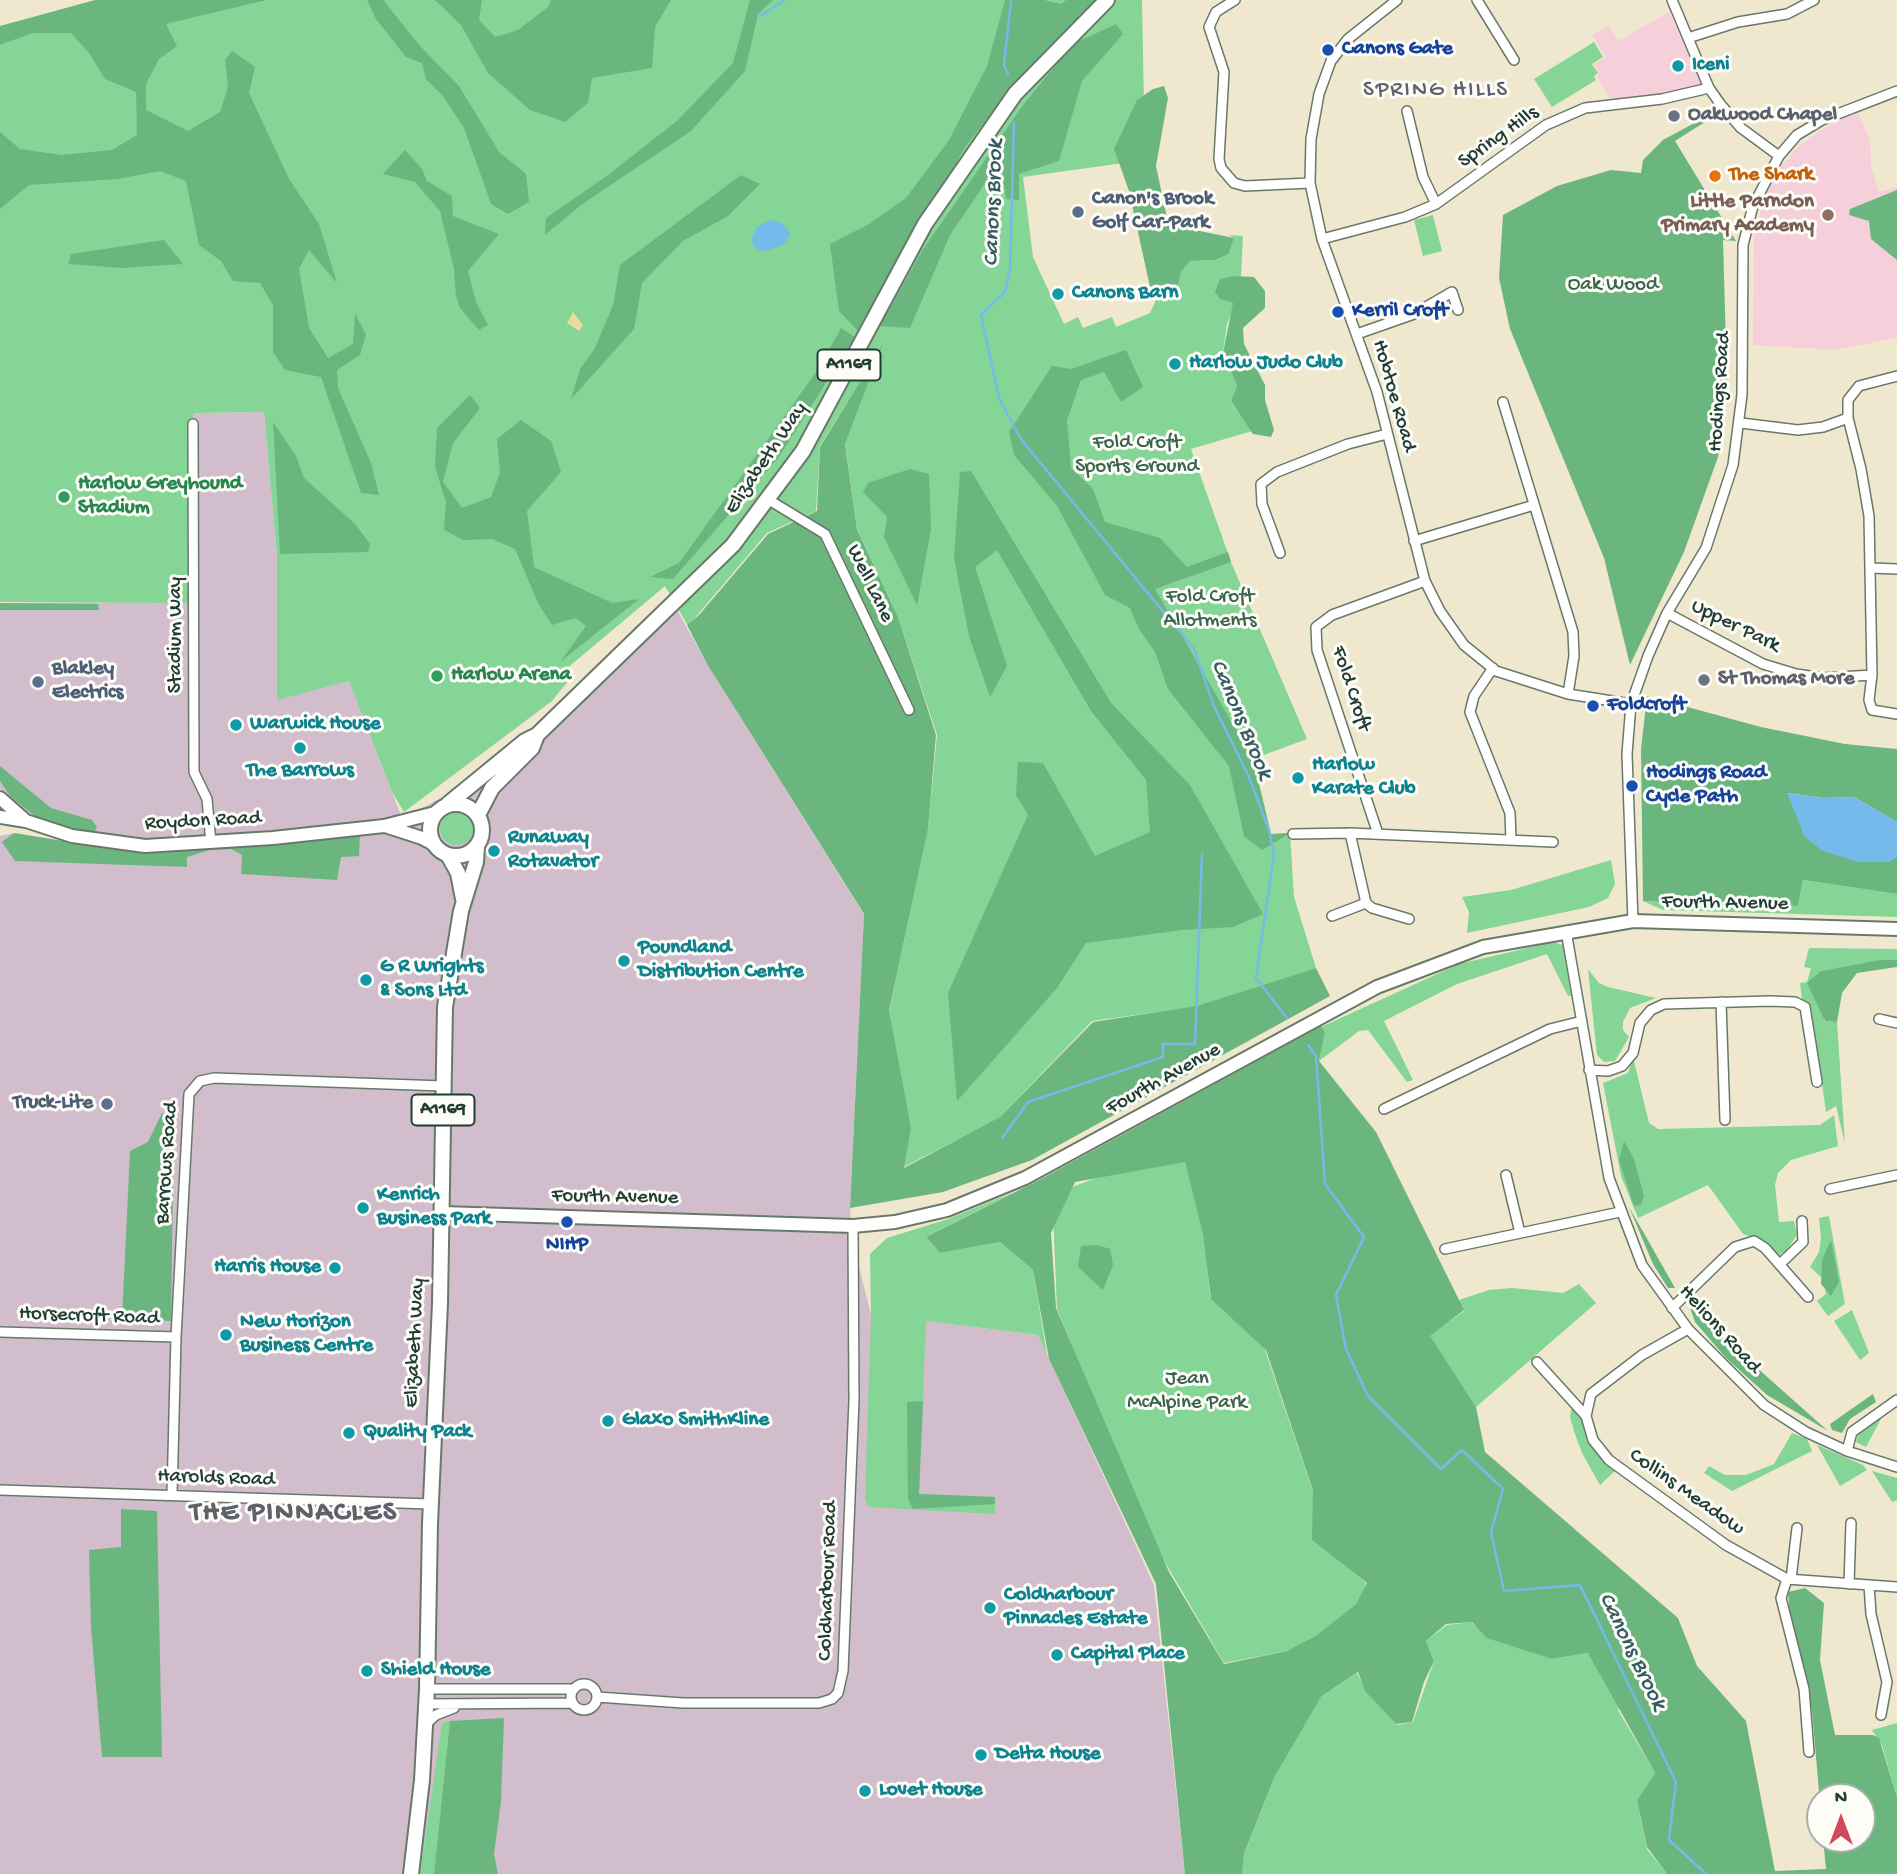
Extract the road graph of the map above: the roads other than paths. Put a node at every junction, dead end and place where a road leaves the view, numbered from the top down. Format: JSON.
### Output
{"nodes":[{"id":1,"x":1107,"y":0,"type":"edge"},
{"id":2,"x":1235,"y":0,"type":"edge"},
{"id":3,"x":1397,"y":0,"type":"edge"},
{"id":4,"x":1477,"y":0,"type":"edge"},
{"id":5,"x":1672,"y":0,"type":"edge"},
{"id":6,"x":1814,"y":0,"type":"edge"},
{"id":7,"x":1382,"y":4,"type":"edge"},
{"id":8,"x":1688,"y":38,"type":"junction"},
{"id":9,"x":1514,"y":60,"type":"dead end"},
{"id":10,"x":1710,"y":88,"type":"junction"},
{"id":11,"x":1897,"y":91,"type":"edge"},
{"id":12,"x":1407,"y":111,"type":"dead end"},
{"id":13,"x":1779,"y":156,"type":"junction"},
{"id":14,"x":1310,"y":183,"type":"junction"},
{"id":15,"x":1436,"y":204,"type":"junction"},
{"id":16,"x":1322,"y":239,"type":"junction"},
{"id":17,"x":1458,"y":310,"type":"dead end"},
{"id":18,"x":1357,"y":334,"type":"junction"},
{"id":19,"x":1897,"y":376,"type":"edge"},
{"id":20,"x":1503,"y":402,"type":"dead end"},
{"id":21,"x":1848,"y":418,"type":"junction"},
{"id":22,"x":1741,"y":423,"type":"junction"},
{"id":23,"x":193,"y":424,"type":"dead end"},
{"id":24,"x":1387,"y":434,"type":"junction"},
{"id":25,"x":769,"y":500,"type":"junction"},
{"id":26,"x":1535,"y":505,"type":"junction"},
{"id":27,"x":1414,"y":541,"type":"junction"},
{"id":28,"x":1280,"y":553,"type":"dead end"},
{"id":29,"x":1871,"y":569,"type":"junction"},
{"id":30,"x":1897,"y":569,"type":"edge"},
{"id":31,"x":1425,"y":581,"type":"junction"},
{"id":32,"x":1667,"y":613,"type":"junction"},
{"id":33,"x":1493,"y":668,"type":"junction"},
{"id":34,"x":1872,"y":676,"type":"junction"},
{"id":35,"x":1567,"y":694,"type":"junction"},
{"id":36,"x":1631,"y":704,"type":"junction"},
{"id":37,"x":909,"y":710,"type":"dead end"},
{"id":38,"x":1897,"y":714,"type":"edge"},
{"id":39,"x":537,"y":735,"type":"junction"},
{"id":40,"x":0,"y":797,"type":"edge"},
{"id":41,"x":442,"y":809,"type":"junction"},
{"id":42,"x":478,"y":815,"type":"junction"},
{"id":43,"x":0,"y":817,"type":"edge"},
{"id":44,"x":26,"y":821,"type":"junction"},
{"id":45,"x":384,"y":826,"type":"junction"},
{"id":46,"x":1350,"y":833,"type":"junction"},
{"id":47,"x":1293,"y":834,"type":"dead end"},
{"id":48,"x":1378,"y":834,"type":"junction"},
{"id":49,"x":1511,"y":840,"type":"junction"},
{"id":50,"x":211,"y":842,"type":"junction"},
{"id":51,"x":1553,"y":842,"type":"dead end"},
{"id":52,"x":435,"y":845,"type":"junction"},
{"id":53,"x":477,"y":846,"type":"junction"},
{"id":54,"x":448,"y":855,"type":"junction"},
{"id":55,"x":463,"y":899,"type":"junction"},
{"id":56,"x":1366,"y":904,"type":"junction"},
{"id":57,"x":1332,"y":916,"type":"dead end"},
{"id":58,"x":1409,"y":919,"type":"dead end"},
{"id":59,"x":1633,"y":921,"type":"junction"},
{"id":60,"x":1897,"y":929,"type":"edge"},
{"id":61,"x":1566,"y":931,"type":"junction"},
{"id":62,"x":1721,"y":1002,"type":"junction"},
{"id":63,"x":1879,"y":1019,"type":"dead end"},
{"id":64,"x":1582,"y":1021,"type":"junction"},
{"id":65,"x":1897,"y":1023,"type":"edge"},
{"id":66,"x":1589,"y":1070,"type":"junction"},
{"id":67,"x":1817,"y":1082,"type":"dead end"},
{"id":68,"x":444,"y":1086,"type":"junction"},
{"id":69,"x":1384,"y":1109,"type":"dead end"},
{"id":70,"x":1725,"y":1120,"type":"dead end"},
{"id":71,"x":1506,"y":1175,"type":"dead end"},
{"id":72,"x":1897,"y":1175,"type":"edge"},
{"id":73,"x":1830,"y":1189,"type":"dead end"},
{"id":74,"x":1620,"y":1212,"type":"junction"},
{"id":75,"x":442,"y":1213,"type":"junction"},
{"id":76,"x":1802,"y":1221,"type":"dead end"},
{"id":77,"x":853,"y":1226,"type":"junction"},
{"id":78,"x":1520,"y":1233,"type":"junction"},
{"id":79,"x":1445,"y":1249,"type":"dead end"},
{"id":80,"x":1780,"y":1264,"type":"junction"},
{"id":81,"x":1808,"y":1297,"type":"dead end"},
{"id":82,"x":1672,"y":1308,"type":"junction"},
{"id":83,"x":1688,"y":1329,"type":"junction"},
{"id":84,"x":0,"y":1332,"type":"edge"},
{"id":85,"x":176,"y":1337,"type":"junction"},
{"id":86,"x":1537,"y":1362,"type":"dead end"},
{"id":87,"x":1897,"y":1400,"type":"edge"},
{"id":88,"x":1586,"y":1416,"type":"junction"},
{"id":89,"x":1847,"y":1451,"type":"junction"},
{"id":90,"x":1897,"y":1467,"type":"edge"},
{"id":91,"x":0,"y":1489,"type":"edge"},
{"id":92,"x":172,"y":1495,"type":"junction"},
{"id":93,"x":431,"y":1504,"type":"junction"},
{"id":94,"x":1851,"y":1523,"type":"dead end"},
{"id":95,"x":1797,"y":1528,"type":"dead end"},
{"id":96,"x":1789,"y":1579,"type":"junction"},
{"id":97,"x":1849,"y":1584,"type":"junction"},
{"id":98,"x":1869,"y":1586,"type":"junction"},
{"id":99,"x":1897,"y":1587,"type":"edge"},
{"id":100,"x":573,"y":1689,"type":"junction"},
{"id":101,"x":427,"y":1697,"type":"junction"},
{"id":102,"x":597,"y":1697,"type":"junction"},
{"id":103,"x":572,"y":1703,"type":"junction"},
{"id":104,"x":470,"y":1704,"type":"junction"},
{"id":105,"x":1881,"y":1715,"type":"dead end"},
{"id":106,"x":425,"y":1725,"type":"junction"},
{"id":107,"x":1809,"y":1752,"type":"dead end"},
{"id":108,"x":411,"y":1874,"type":"edge"}],
"edges":[{"from":1,"to":25,"type":"main road","name":"Elizabeth Way","number":"A1169"},
{"from":2,"to":14,"type":"street"},
{"from":3,"to":7,"type":"street","name":"Hobtoe Road"},
{"from":4,"to":9,"type":"street"},
{"from":5,"to":8,"type":"street"},
{"from":6,"to":8,"type":"street"},
{"from":7,"to":14,"type":"street","name":"Hobtoe Road"},
{"from":8,"to":10,"type":"street"},
{"from":10,"to":13,"type":"street"},
{"from":10,"to":15,"type":"street","name":"Spring Hills"},
{"from":11,"to":13,"type":"street","name":"Hodings Road"},
{"from":12,"to":15,"type":"street"},
{"from":13,"to":22,"type":"street","name":"Hodings Road"},
{"from":14,"to":16,"type":"street","name":"Hobtoe Road"},
{"from":15,"to":16,"type":"street","name":"Spring Hills"},
{"from":16,"to":18,"type":"street","name":"Hobtoe Road"},
{"from":17,"to":18,"type":"street"},
{"from":18,"to":24,"type":"street","name":"Hobtoe Road"},
{"from":19,"to":21,"type":"street"},
{"from":20,"to":26,"type":"street"},
{"from":21,"to":22,"type":"street"},
{"from":21,"to":29,"type":"street"},
{"from":22,"to":32,"type":"street","name":"Hodings Road"},
{"from":23,"to":50,"type":"street","name":"Stadium Way"},
{"from":24,"to":27,"type":"street","name":"Hobtoe Road"},
{"from":24,"to":28,"type":"street"},
{"from":25,"to":37,"type":"street","name":"Well Lane"},
{"from":25,"to":39,"type":"main road","name":"Elizabeth Way","number":"A1169"},
{"from":26,"to":27,"type":"street"},
{"from":26,"to":35,"type":"street"},
{"from":27,"to":31,"type":"street","name":"Hobtoe Road"},
{"from":29,"to":30,"type":"street"},
{"from":29,"to":34,"type":"street"},
{"from":31,"to":33,"type":"street","name":"Hobtoe Road"},
{"from":31,"to":48,"type":"street","name":"Fold Croft"},
{"from":32,"to":34,"type":"street","name":"Upper Park"},
{"from":32,"to":36,"type":"street","name":"Hodings Road"},
{"from":33,"to":35,"type":"street","name":"Hobtoe Road"},
{"from":33,"to":49,"type":"street"},
{"from":34,"to":38,"type":"street"},
{"from":35,"to":36,"type":"street","name":"Hobtoe Road"},
{"from":36,"to":59,"type":"street","name":"Hodings Road"},
{"from":39,"to":41,"type":"main road","name":"Elizabeth Way","number":"A1169"},
{"from":39,"to":42,"type":"main road","name":"Elizabeth Way","number":"A1169"},
{"from":40,"to":44,"type":"street","name":"Roydon Road"},
{"from":41,"to":42,"type":"main road"},
{"from":41,"to":45,"type":"street","name":"Roydon Road"},
{"from":41,"to":52,"type":"main road"},
{"from":42,"to":53,"type":"main road"},
{"from":43,"to":44,"type":"street","name":"Roydon Road"},
{"from":44,"to":50,"type":"street","name":"Roydon Road"},
{"from":45,"to":50,"type":"street","name":"Roydon Road"},
{"from":45,"to":52,"type":"street","name":"Roydon Road"},
{"from":46,"to":47,"type":"street"},
{"from":46,"to":48,"type":"street"},
{"from":46,"to":56,"type":"street"},
{"from":48,"to":49,"type":"street"},
{"from":49,"to":51,"type":"street"},
{"from":52,"to":54,"type":"main road"},
{"from":53,"to":54,"type":"main road"},
{"from":53,"to":55,"type":"main road","name":"Elizabeth Way","number":"A1169"},
{"from":54,"to":55,"type":"main road","name":"Elizabeth Way","number":"A1169"},
{"from":55,"to":68,"type":"main road","name":"Elizabeth Way","number":"A1169"},
{"from":56,"to":57,"type":"street"},
{"from":56,"to":58,"type":"street"},
{"from":59,"to":60,"type":"street","name":"Fourth Avenue"},
{"from":59,"to":61,"type":"street","name":"Fourth Avenue"},
{"from":61,"to":64,"type":"street","name":"Helions Road"},
{"from":61,"to":77,"type":"street","name":"Fourth Avenue"},
{"from":62,"to":66,"type":"street"},
{"from":62,"to":67,"type":"street"},
{"from":62,"to":70,"type":"street"},
{"from":63,"to":65,"type":"street"},
{"from":64,"to":66,"type":"street","name":"Helions Road"},
{"from":64,"to":69,"type":"street"},
{"from":66,"to":74,"type":"street","name":"Helions Road"},
{"from":68,"to":75,"type":"main road","name":"Elizabeth Way","number":"A1169"},
{"from":68,"to":85,"type":"street","name":"Barrows Road"},
{"from":71,"to":78,"type":"street"},
{"from":72,"to":73,"type":"street"},
{"from":74,"to":78,"type":"street"},
{"from":74,"to":82,"type":"street","name":"Helions Road"},
{"from":75,"to":77,"type":"street","name":"Fourth Avenue"},
{"from":75,"to":93,"type":"main road","name":"Elizabeth Way","number":"A1169"},
{"from":76,"to":80,"type":"street"},
{"from":77,"to":102,"type":"street","name":"Coldharbour Road"},
{"from":78,"to":79,"type":"street"},
{"from":80,"to":81,"type":"street"},
{"from":80,"to":82,"type":"street"},
{"from":82,"to":83,"type":"street","name":"Helions Road"},
{"from":83,"to":88,"type":"street"},
{"from":83,"to":89,"type":"street","name":"Helions Road"},
{"from":84,"to":85,"type":"street","name":"Horsecroft Road"},
{"from":85,"to":92,"type":"street","name":"Barrows Road"},
{"from":86,"to":88,"type":"street","name":"Collins Meadow"},
{"from":87,"to":89,"type":"street"},
{"from":88,"to":96,"type":"street","name":"Collins Meadow"},
{"from":89,"to":90,"type":"street","name":"Helions Road"},
{"from":91,"to":92,"type":"street","name":"Harolds Road"},
{"from":92,"to":93,"type":"street","name":"Harolds Road"},
{"from":93,"to":101,"type":"main road","name":"Elizabeth Way","number":"A1169"},
{"from":94,"to":97,"type":"street"},
{"from":95,"to":96,"type":"street"},
{"from":96,"to":97,"type":"street","name":"Collins Meadow"},
{"from":96,"to":107,"type":"street"},
{"from":97,"to":98,"type":"street","name":"Collins Meadow"},
{"from":98,"to":99,"type":"street","name":"Collins Meadow"},
{"from":98,"to":105,"type":"street"},
{"from":100,"to":101,"type":"street","name":"Coldharbour Road"},
{"from":100,"to":102,"type":"street","name":"Coldharbour Road"},
{"from":100,"to":103,"type":"street"},
{"from":101,"to":104,"type":"street","name":"Coldharbour Road"},
{"from":101,"to":106,"type":"main road","name":"Elizabeth Way","number":"A1169"},
{"from":102,"to":103,"type":"street","name":"Coldharbour Road"},
{"from":103,"to":104,"type":"street","name":"Coldharbour Road"},
{"from":104,"to":106,"type":"street","name":"Coldharbour Road"},
{"from":106,"to":108,"type":"main road","name":"Elizabeth Way","number":"A1169"}]}
